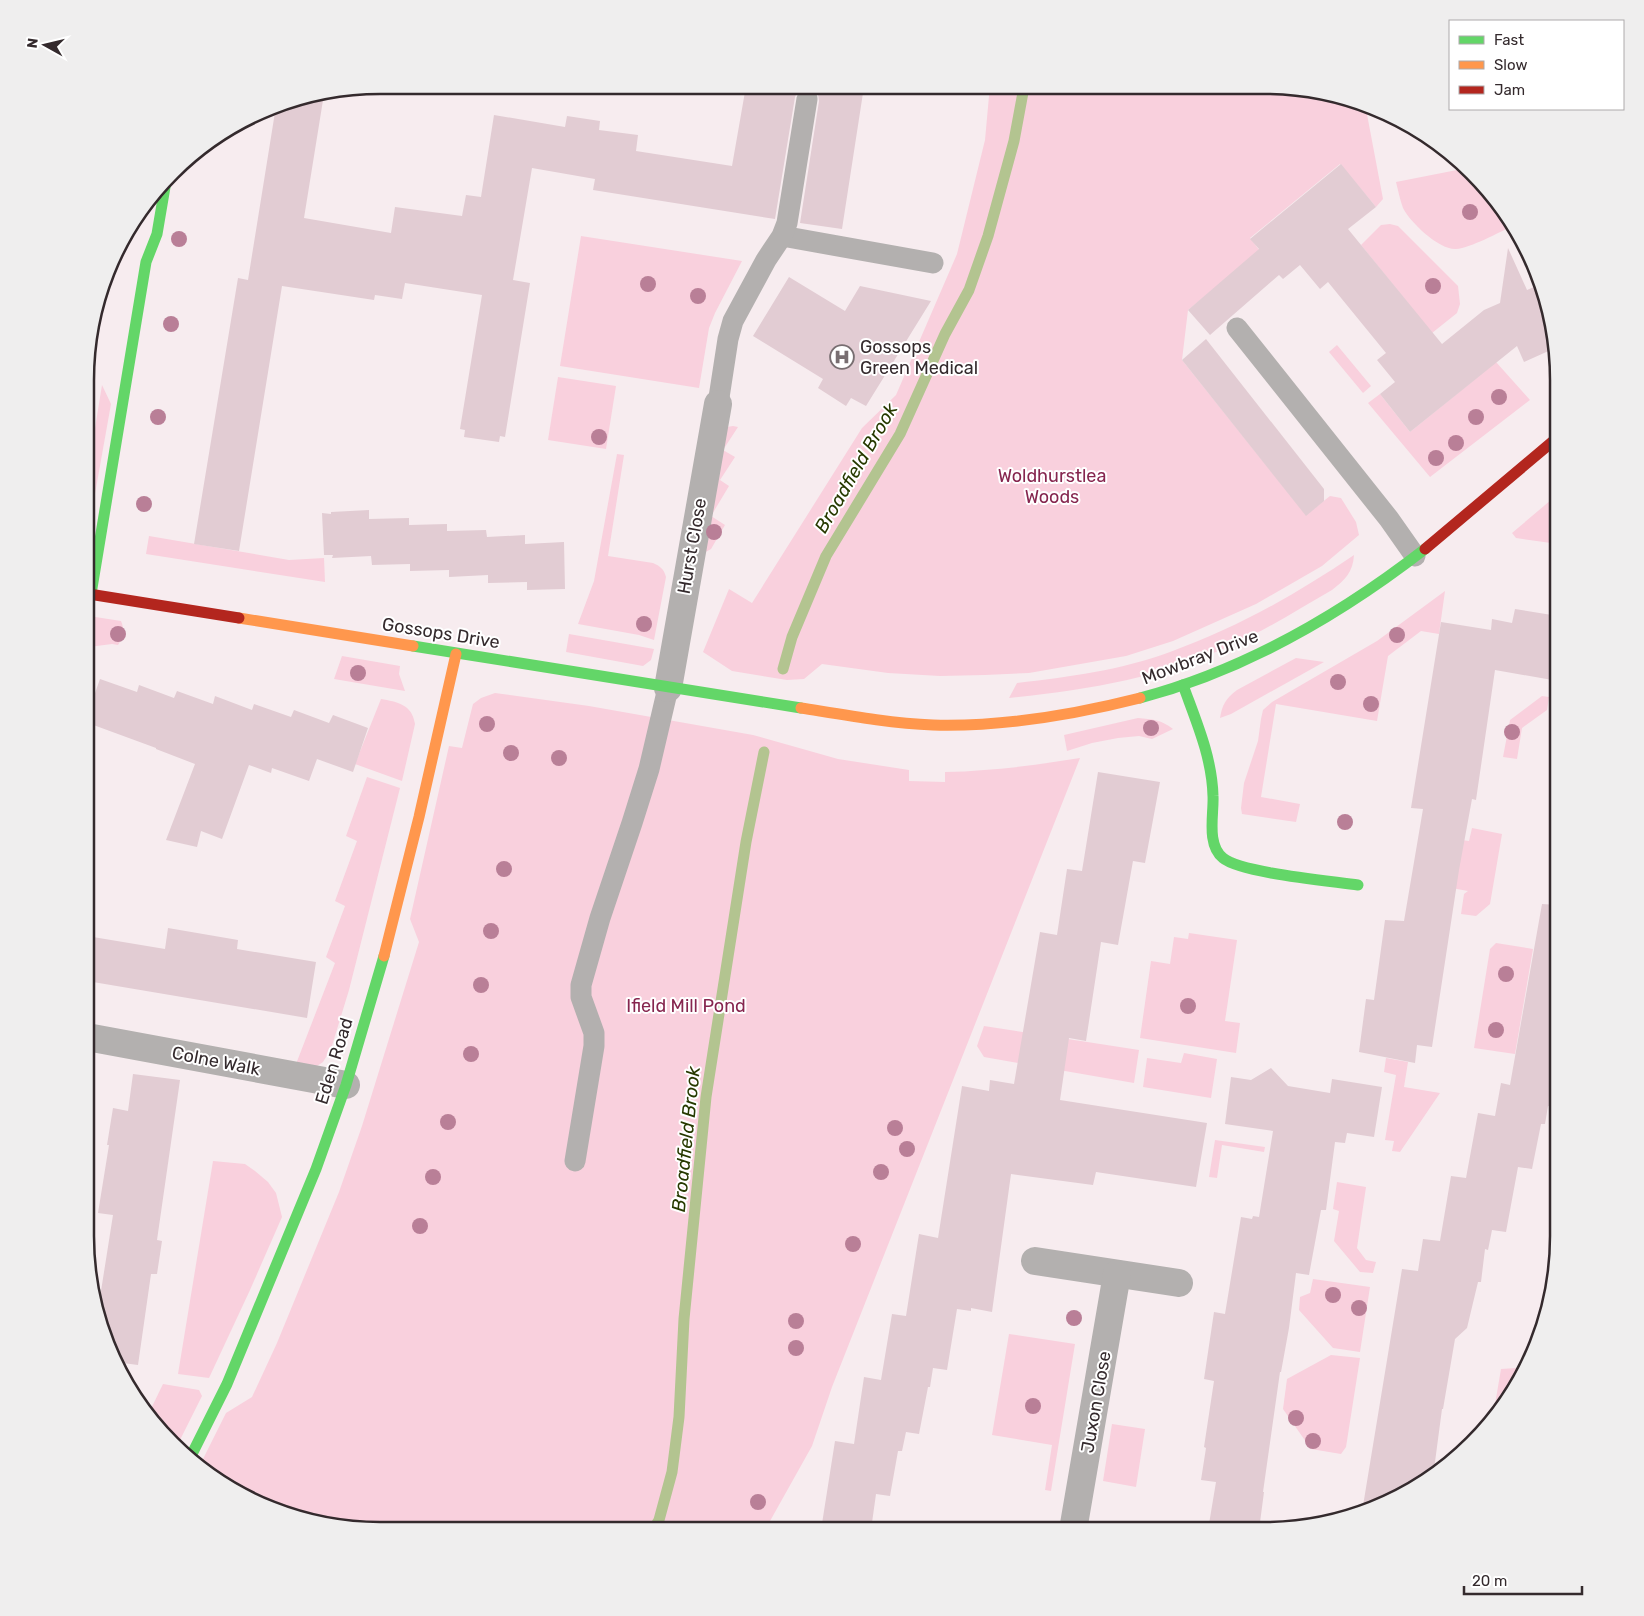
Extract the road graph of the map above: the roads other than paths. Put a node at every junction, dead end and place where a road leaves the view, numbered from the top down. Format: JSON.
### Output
{"nodes":[{"id":1,"x":807,"y":99,"type":"dead end"},
{"id":2,"x":164,"y":192,"type":"edge"},
{"id":3,"x":782,"y":236,"type":"junction"},
{"id":4,"x":933,"y":263,"type":"dead end"},
{"id":5,"x":1237,"y":328,"type":"dead end"},
{"id":6,"x":718,"y":404,"type":"joint"},
{"id":7,"x":1550,"y":444,"type":"edge"},
{"id":8,"x":1415,"y":556,"type":"junction"},
{"id":9,"x":94,"y":570,"type":"edge"},
{"id":10,"x":94,"y":595,"type":"edge"},
{"id":11,"x":456,"y":654,"type":"junction"},
{"id":12,"x":1183,"y":685,"type":"junction"},
{"id":13,"x":668,"y":688,"type":"junction"},
{"id":14,"x":787,"y":706,"type":"joint"},
{"id":15,"x":1358,"y":885,"type":"dead end"},
{"id":16,"x":94,"y":1038,"type":"edge"},
{"id":17,"x":346,"y":1085,"type":"junction"},
{"id":18,"x":575,"y":1161,"type":"dead end"},
{"id":19,"x":1035,"y":1261,"type":"dead end"},
{"id":20,"x":1117,"y":1274,"type":"junction"},
{"id":21,"x":1179,"y":1283,"type":"dead end"},
{"id":22,"x":193,"y":1453,"type":"edge"},
{"id":23,"x":1074,"y":1522,"type":"edge"}],
"edges":[{"from":1,"to":3,"type":"lane"},
{"from":2,"to":9,"type":"street"},
{"from":3,"to":4,"type":"lane"},
{"from":3,"to":6,"type":"lane"},
{"from":5,"to":8,"type":"lane"},
{"from":6,"to":13,"type":"street","name":"Hurst Close"},
{"from":7,"to":8,"type":"street","name":"Mowbray Drive"},
{"from":8,"to":12,"type":"street","name":"Mowbray Drive"},
{"from":10,"to":11,"type":"street","name":"Gossops Drive"},
{"from":11,"to":13,"type":"street","name":"Gossops Drive"},
{"from":11,"to":17,"type":"street","name":"Eden Road"},
{"from":12,"to":14,"type":"street","name":"Mowbray Drive"},
{"from":12,"to":15,"type":"street"},
{"from":13,"to":14,"type":"street","name":"Gossops Drive"},
{"from":13,"to":18,"type":"lane"},
{"from":16,"to":17,"type":"street","name":"Colne Walk"},
{"from":17,"to":22,"type":"street","name":"Eden Road"},
{"from":19,"to":20,"type":"street"},
{"from":20,"to":21,"type":"street"},
{"from":20,"to":23,"type":"street","name":"Juxon Close"}]}
